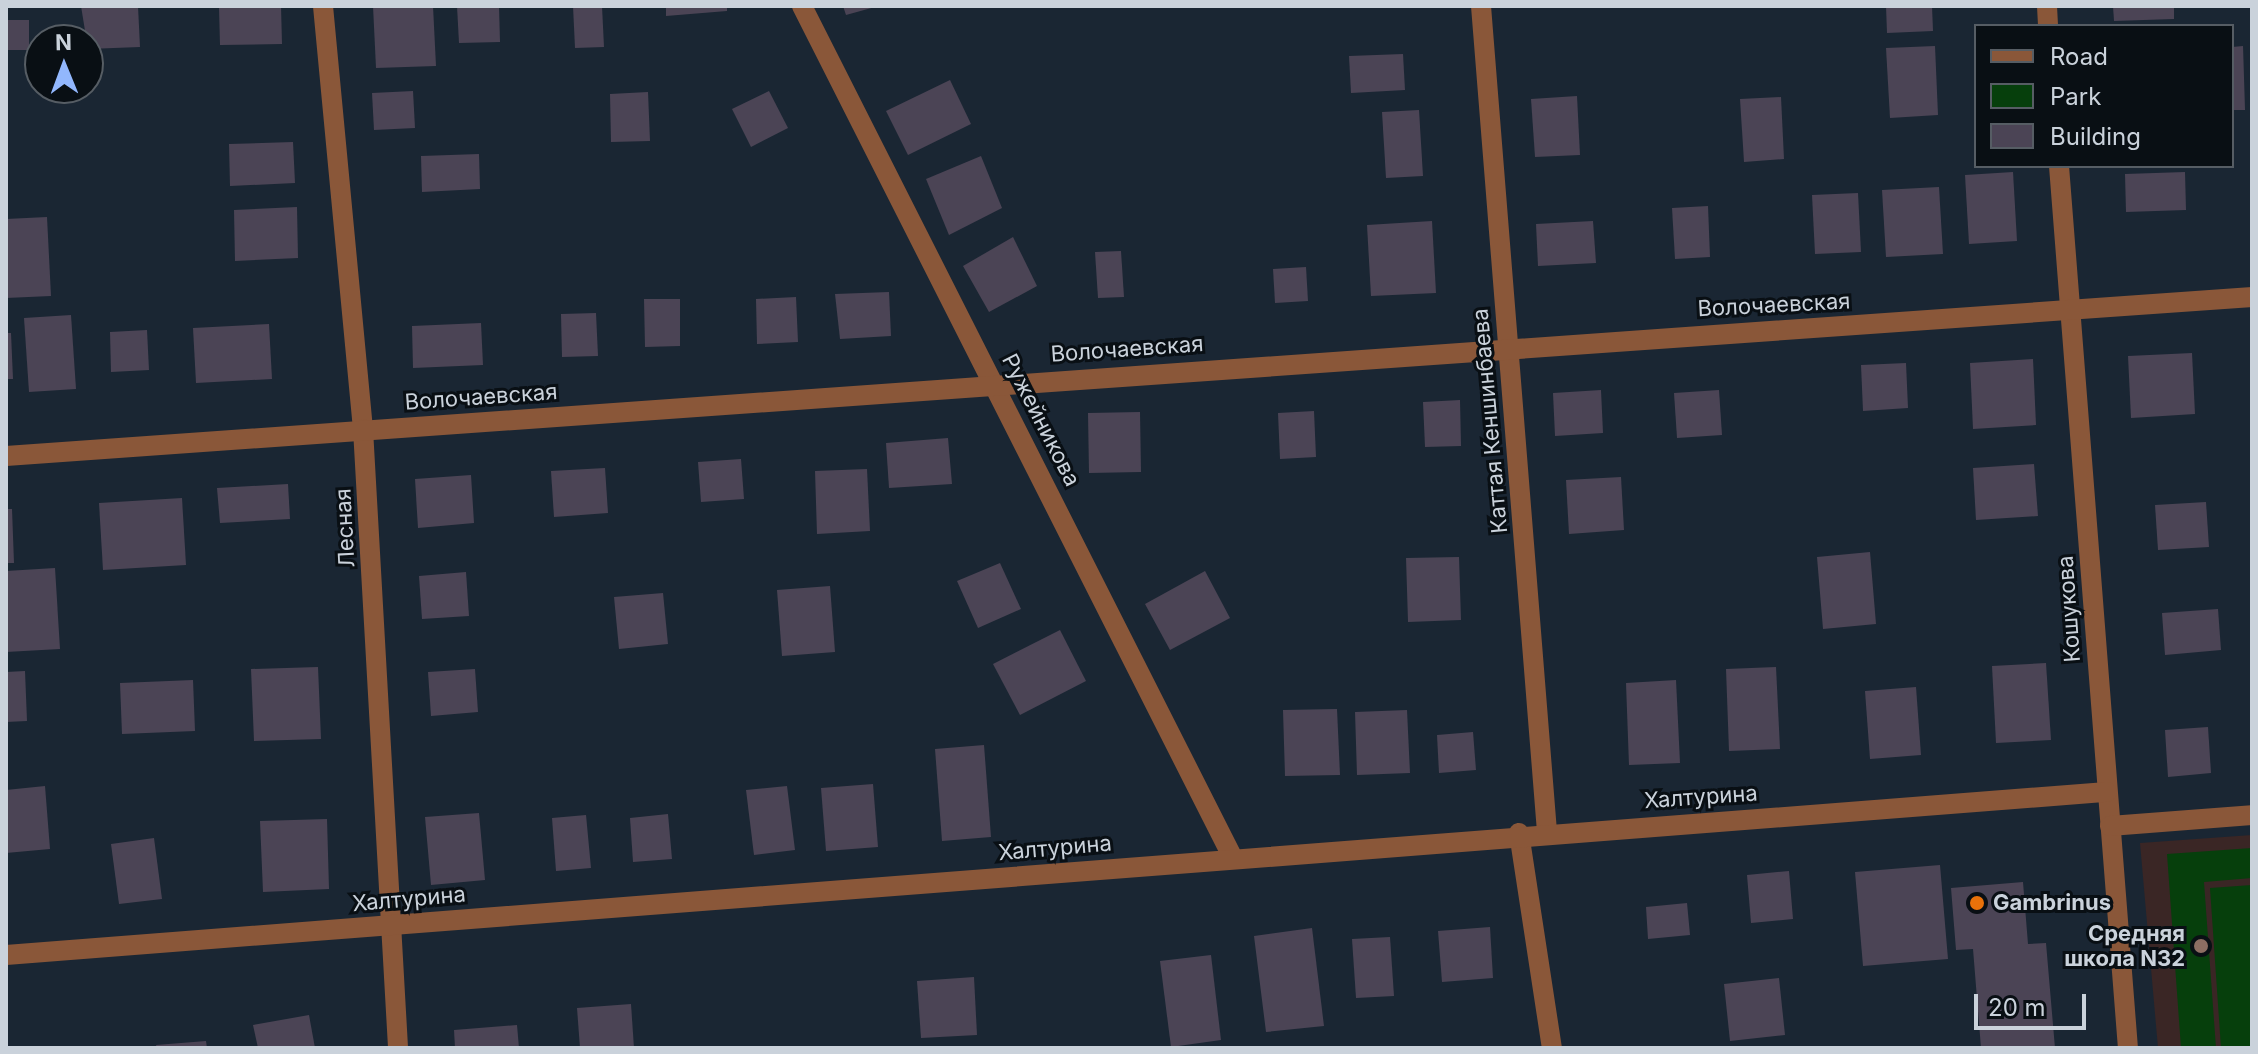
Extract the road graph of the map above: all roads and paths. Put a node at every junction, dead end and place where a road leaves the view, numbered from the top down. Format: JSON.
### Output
{"nodes":[{"id":1,"x":323,"y":6,"type":"edge"},
{"id":2,"x":802,"y":6,"type":"edge"},
{"id":3,"x":1481,"y":6,"type":"edge"},
{"id":4,"x":2059,"y":168,"type":"edge"},
{"id":5,"x":2252,"y":297,"type":"edge"},
{"id":6,"x":2070,"y":311,"type":"junction"},
{"id":7,"x":1508,"y":345,"type":"junction"},
{"id":8,"x":996,"y":383,"type":"junction"},
{"id":9,"x":363,"y":429,"type":"junction"},
{"id":10,"x":6,"y":456,"type":"edge"},
{"id":11,"x":2107,"y":792,"type":"junction"},
{"id":12,"x":2252,"y":815,"type":"edge"},
{"id":13,"x":2110,"y":826,"type":"junction"},
{"id":14,"x":1547,"y":831,"type":"junction"},
{"id":15,"x":1519,"y":833,"type":"junction"},
{"id":16,"x":1233,"y":858,"type":"junction"},
{"id":17,"x":391,"y":925,"type":"junction"},
{"id":18,"x":6,"y":955,"type":"edge"},
{"id":19,"x":398,"y":1048,"type":"edge"},
{"id":20,"x":1552,"y":1048,"type":"edge"},
{"id":21,"x":2128,"y":1048,"type":"edge"}],
"edges":[{"from":1,"to":9,"type":"street","name":"Лесная"},
{"from":2,"to":8,"type":"street","name":"Ружейникова"},
{"from":3,"to":7,"type":"street","name":"Каттая Кеншинбаева"},
{"from":4,"to":6,"type":"street","name":"Кошукова"},
{"from":5,"to":6,"type":"street","name":"Волочаевская"},
{"from":6,"to":7,"type":"street","name":"Волочаевская"},
{"from":6,"to":11,"type":"street","name":"Кошукова"},
{"from":7,"to":8,"type":"street","name":"Волочаевская"},
{"from":7,"to":14,"type":"street","name":"Каттая Кеншинбаева"},
{"from":8,"to":9,"type":"street","name":"Волочаевская"},
{"from":8,"to":16,"type":"street","name":"Ружейникова"},
{"from":9,"to":10,"type":"street","name":"Волочаевская"},
{"from":9,"to":17,"type":"street","name":"Лесная"},
{"from":11,"to":13,"type":"street","name":"Кошукова"},
{"from":11,"to":14,"type":"street","name":"Халтурина"},
{"from":12,"to":13,"type":"street"},
{"from":13,"to":21,"type":"street","name":"Кошукова"},
{"from":14,"to":15,"type":"street","name":"Халтурина"},
{"from":15,"to":16,"type":"street","name":"Халтурина"},
{"from":15,"to":20,"type":"street"},
{"from":16,"to":17,"type":"street","name":"Халтурина"},
{"from":17,"to":18,"type":"street","name":"Халтурина"},
{"from":17,"to":19,"type":"street","name":"Лесная"}]}
